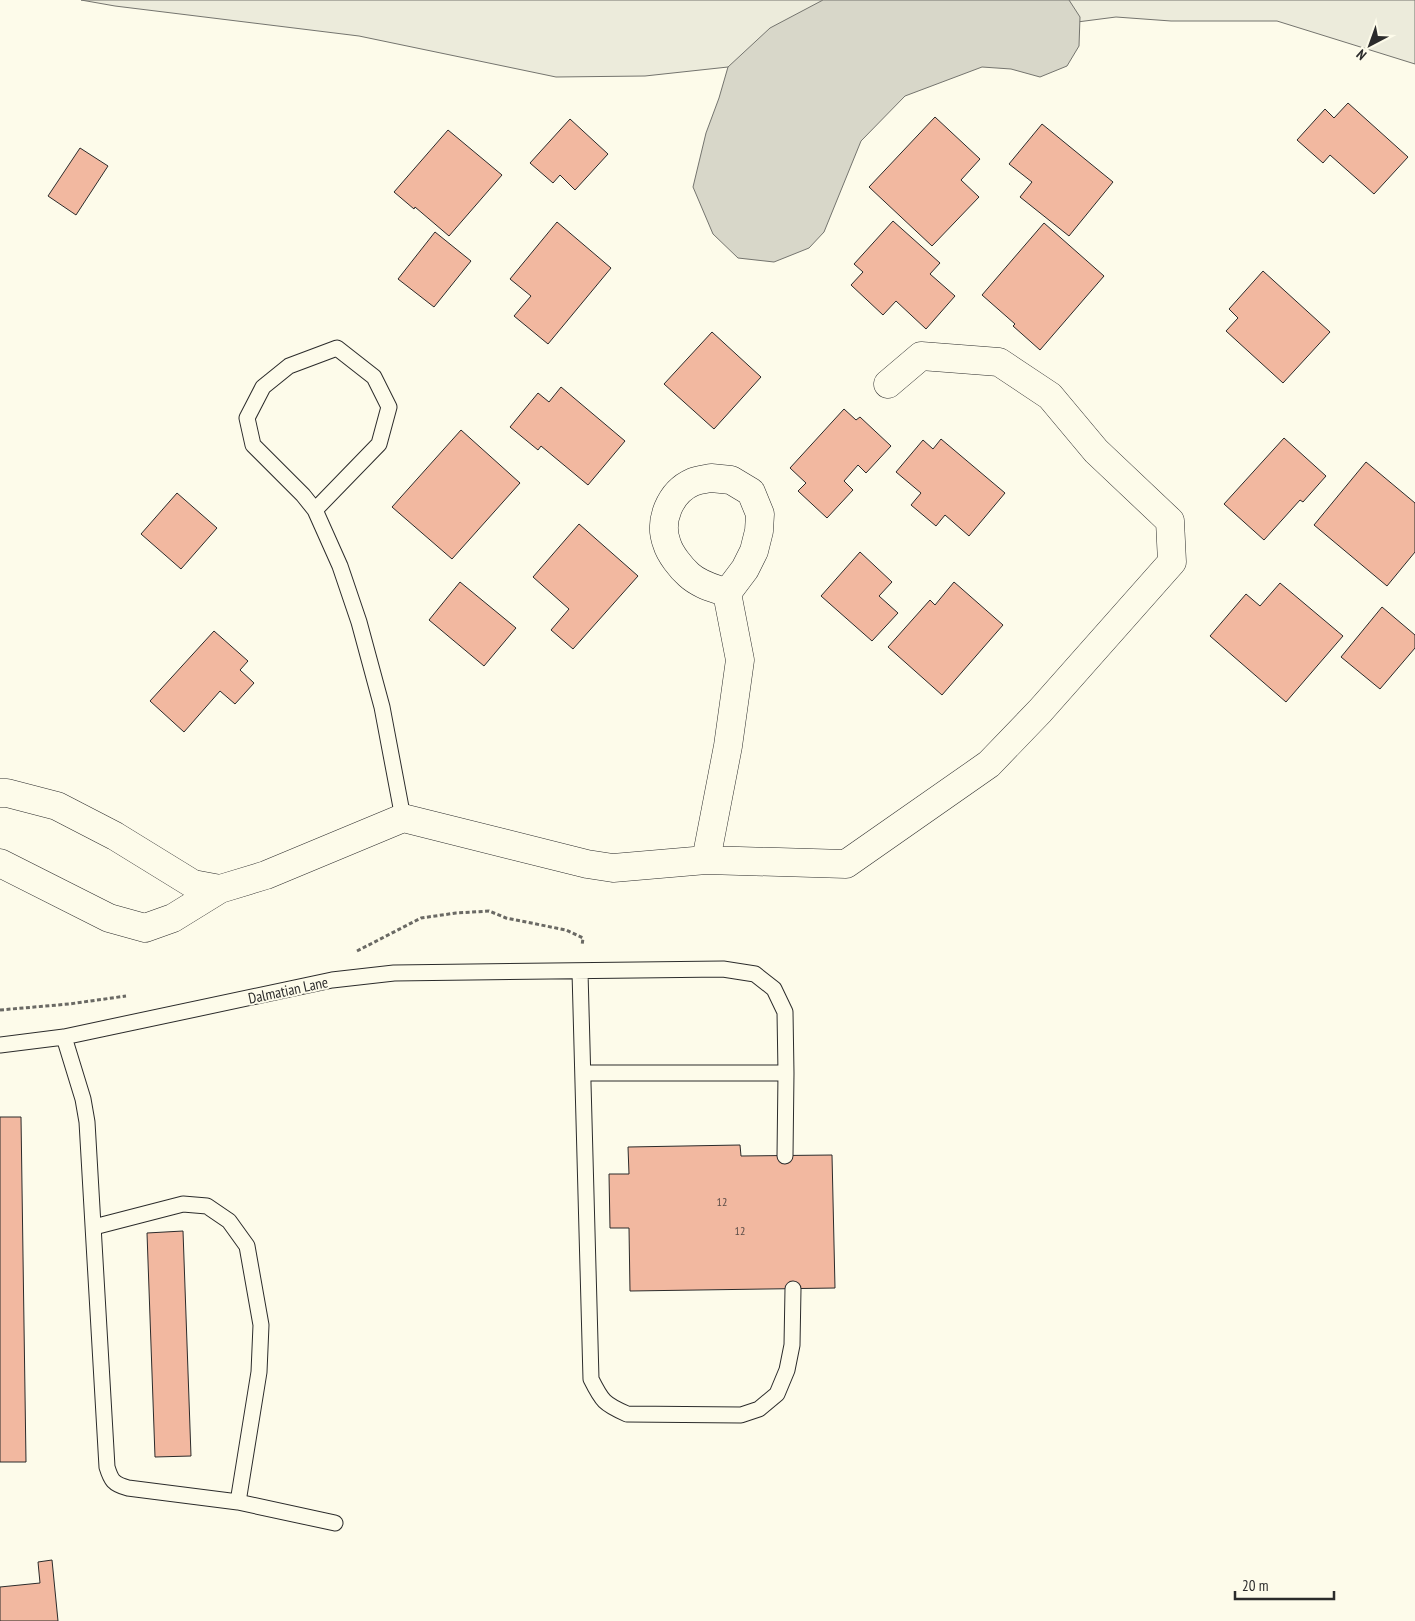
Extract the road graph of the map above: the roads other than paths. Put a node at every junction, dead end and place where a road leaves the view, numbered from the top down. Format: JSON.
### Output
{"nodes":[{"id":1,"x":888,"y":384,"type":"dead end"},
{"id":2,"x":315,"y":510,"type":"junction"},
{"id":3,"x":727,"y":593,"type":"dead end"},
{"id":4,"x":0,"y":793,"type":"edge"},
{"id":5,"x":403,"y":818,"type":"junction"},
{"id":6,"x":706,"y":860,"type":"junction"},
{"id":7,"x":0,"y":863,"type":"edge"},
{"id":8,"x":220,"y":889,"type":"junction"},
{"id":9,"x":580,"y":972,"type":"junction"},
{"id":10,"x":64,"y":1037,"type":"junction"},
{"id":11,"x":0,"y":1044,"type":"edge"},
{"id":12,"x":584,"y":1073,"type":"junction"},
{"id":13,"x":786,"y":1073,"type":"junction"},
{"id":14,"x":785,"y":1156,"type":"dead end"},
{"id":15,"x":94,"y":1227,"type":"junction"},
{"id":16,"x":793,"y":1289,"type":"dead end"},
{"id":17,"x":238,"y":1502,"type":"junction"},
{"id":18,"x":335,"y":1523,"type":"dead end"}],
"edges":[{"from":1,"to":6,"type":"street"},
{"from":2,"to":2,"type":"lane"},
{"from":2,"to":5,"type":"lane"},
{"from":3,"to":6,"type":"street"},
{"from":4,"to":8,"type":"street"},
{"from":5,"to":6,"type":"street"},
{"from":5,"to":8,"type":"street"},
{"from":7,"to":8,"type":"street"},
{"from":9,"to":10,"type":"lane","name":"Dalmatian Lane"},
{"from":9,"to":12,"type":"lane"},
{"from":9,"to":13,"type":"lane","name":"Dalmatian Lane"},
{"from":10,"to":11,"type":"lane","name":"Dalmatian Lane"},
{"from":10,"to":15,"type":"lane"},
{"from":12,"to":13,"type":"lane"},
{"from":12,"to":16,"type":"lane"},
{"from":13,"to":14,"type":"lane","name":"Dalmatian Lane"},
{"from":15,"to":17,"type":"lane"},
{"from":15,"to":17,"type":"lane"},
{"from":17,"to":18,"type":"lane"}]}
